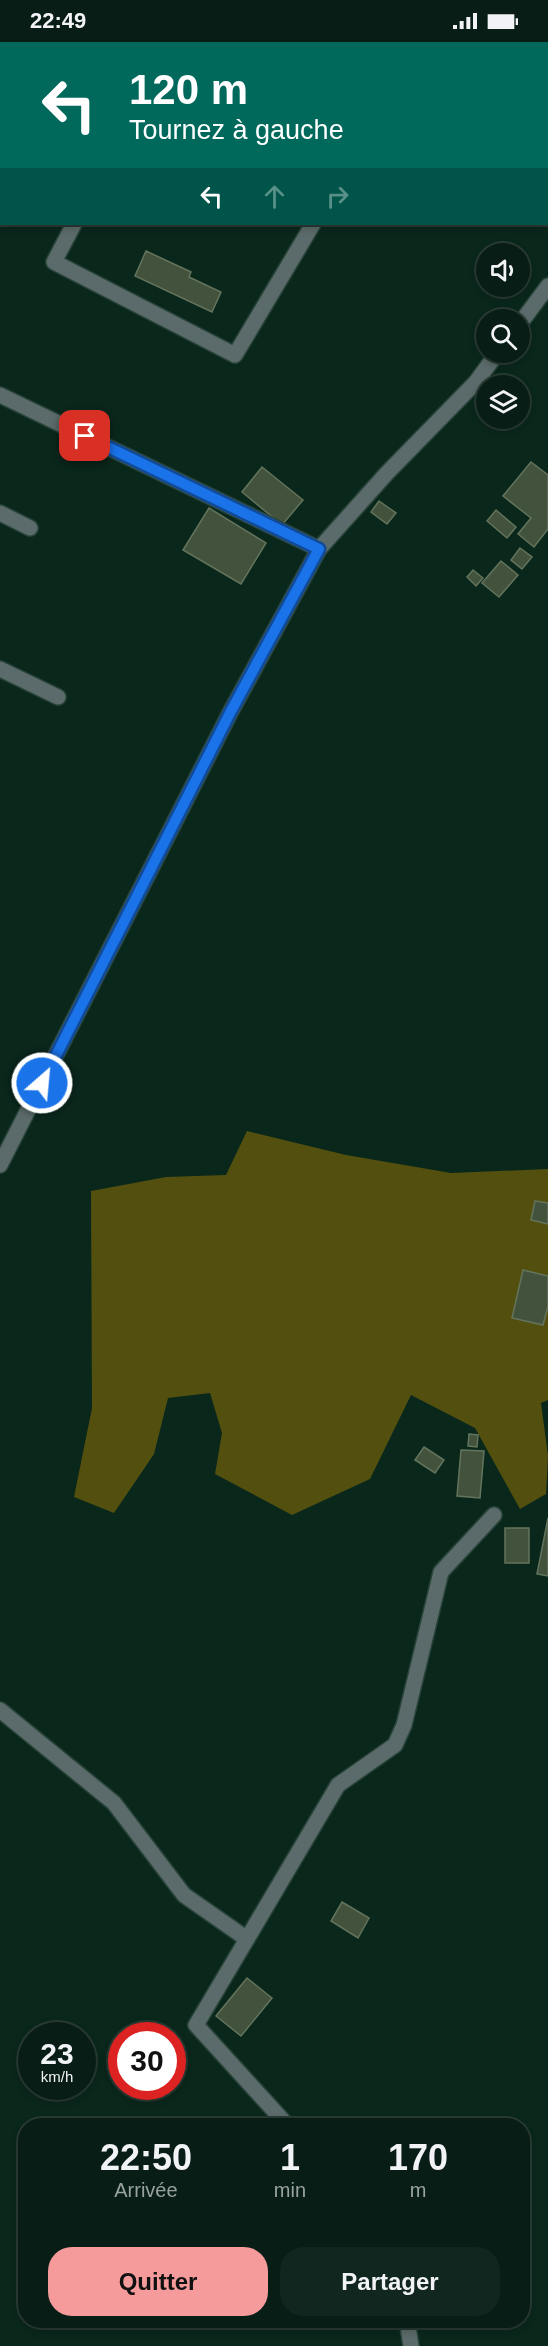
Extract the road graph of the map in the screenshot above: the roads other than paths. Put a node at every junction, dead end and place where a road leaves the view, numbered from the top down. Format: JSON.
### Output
{"nodes":[{"id":1,"x":74,"y":225,"type":"edge"},
{"id":2,"x":313,"y":225,"type":"edge"},
{"id":3,"x":548,"y":286,"type":"edge"},
{"id":4,"x":530,"y":310,"type":"edge"},
{"id":5,"x":490,"y":363,"type":"edge"},
{"id":6,"x":0,"y":394,"type":"edge"},
{"id":7,"x":0,"y":513,"type":"edge"},
{"id":8,"x":30,"y":528,"type":"dead end"},
{"id":9,"x":319,"y":549,"type":"junction"},
{"id":10,"x":0,"y":669,"type":"edge"},
{"id":11,"x":58,"y":697,"type":"dead end"},
{"id":12,"x":0,"y":1165,"type":"edge"},
{"id":13,"x":494,"y":1515,"type":"dead end"},
{"id":14,"x":0,"y":1710,"type":"edge"},
{"id":15,"x":247,"y":1939,"type":"junction"},
{"id":16,"x":281,"y":2118,"type":"edge"},
{"id":17,"x":408,"y":2328,"type":"edge"},
{"id":18,"x":411,"y":2346,"type":"edge"}],
"edges":[{"from":1,"to":2,"type":"street"},
{"from":3,"to":4,"type":"street"},
{"from":5,"to":9,"type":"street"},
{"from":6,"to":9,"type":"street"},
{"from":7,"to":8,"type":"street"},
{"from":9,"to":12,"type":"street"},
{"from":10,"to":11,"type":"street"},
{"from":13,"to":15,"type":"street"},
{"from":14,"to":15,"type":"street"},
{"from":15,"to":16,"type":"street"},
{"from":17,"to":18,"type":"street"}]}
